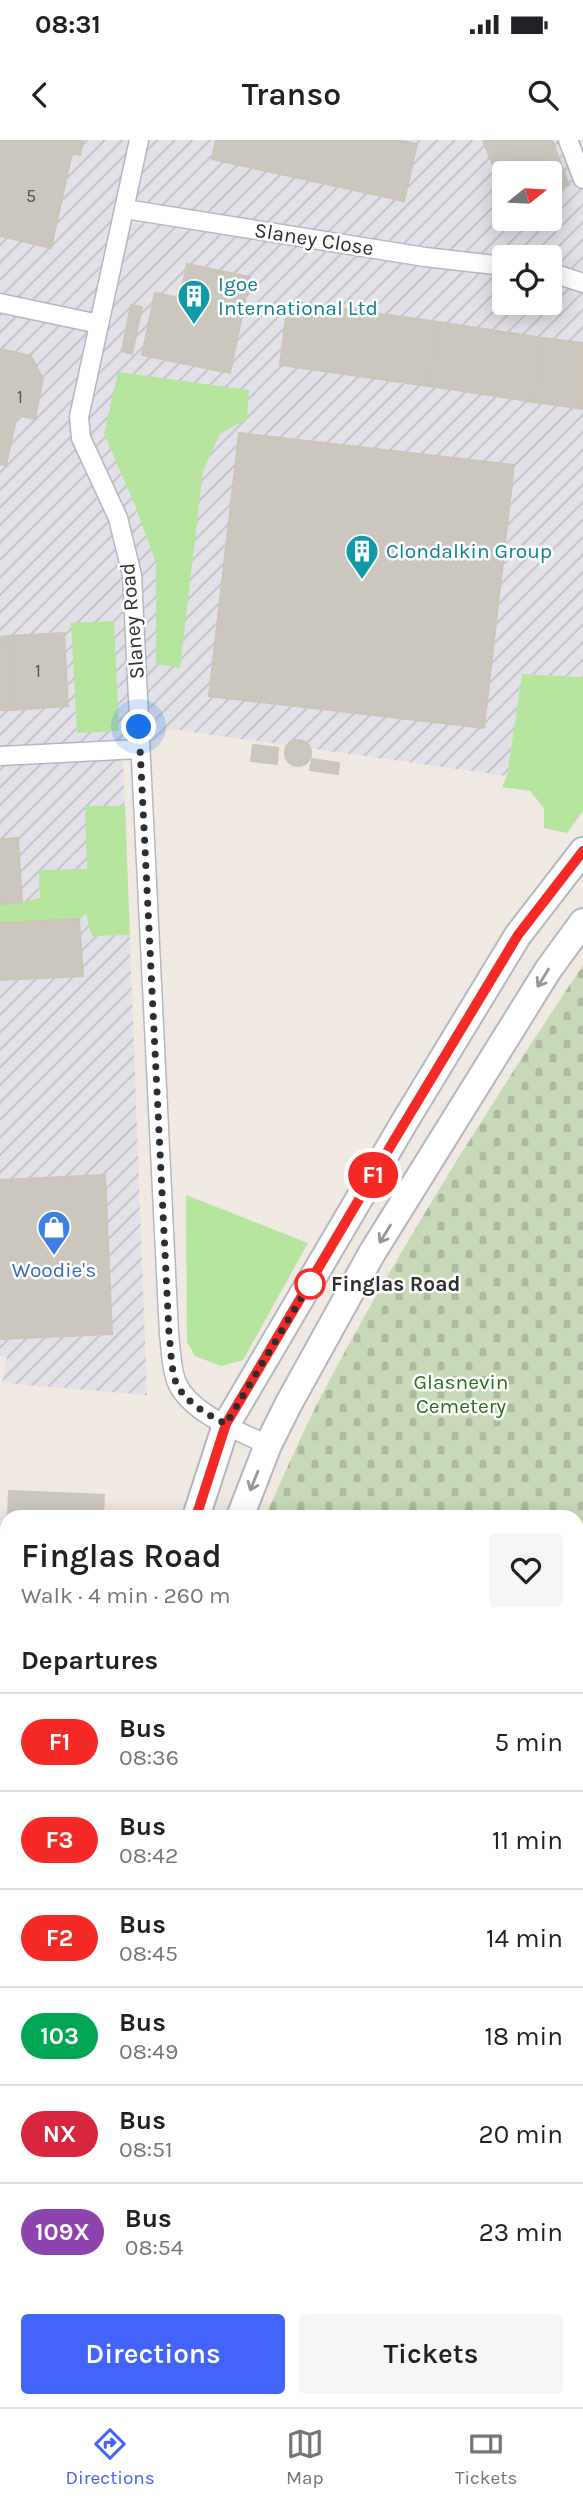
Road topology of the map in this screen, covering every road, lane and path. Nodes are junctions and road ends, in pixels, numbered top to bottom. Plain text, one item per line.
1 (139, 140) edge
2 (568, 140) edge
3 (583, 179) edge
4 (125, 209) junction
5 (492, 265) edge
6 (562, 276) edge
7 (583, 283) edge
8 (0, 303) edge
9 (99, 324) junction
10 (141, 749) junction
11 (0, 757) edge
12 (583, 851) edge
13 (583, 922) edge
14 (226, 1424) junction
15 (268, 1445) junction
16 (198, 1510) edge
17 (243, 1510) edge

1 - 4 street, Slaney Road
2 - 3 street
4 - 5 street, Slaney Close
4 - 9 street, Slaney Road
6 - 7 street
8 - 9 street
9 - 10 street, Slaney Road
10 - 11 street
10 - 14 street, Slaney Road
12 - 14 main road
13 -> 15 main road
14 - 15 street, Slaney Road
14 - 16 main road
15 -> 17 main road

